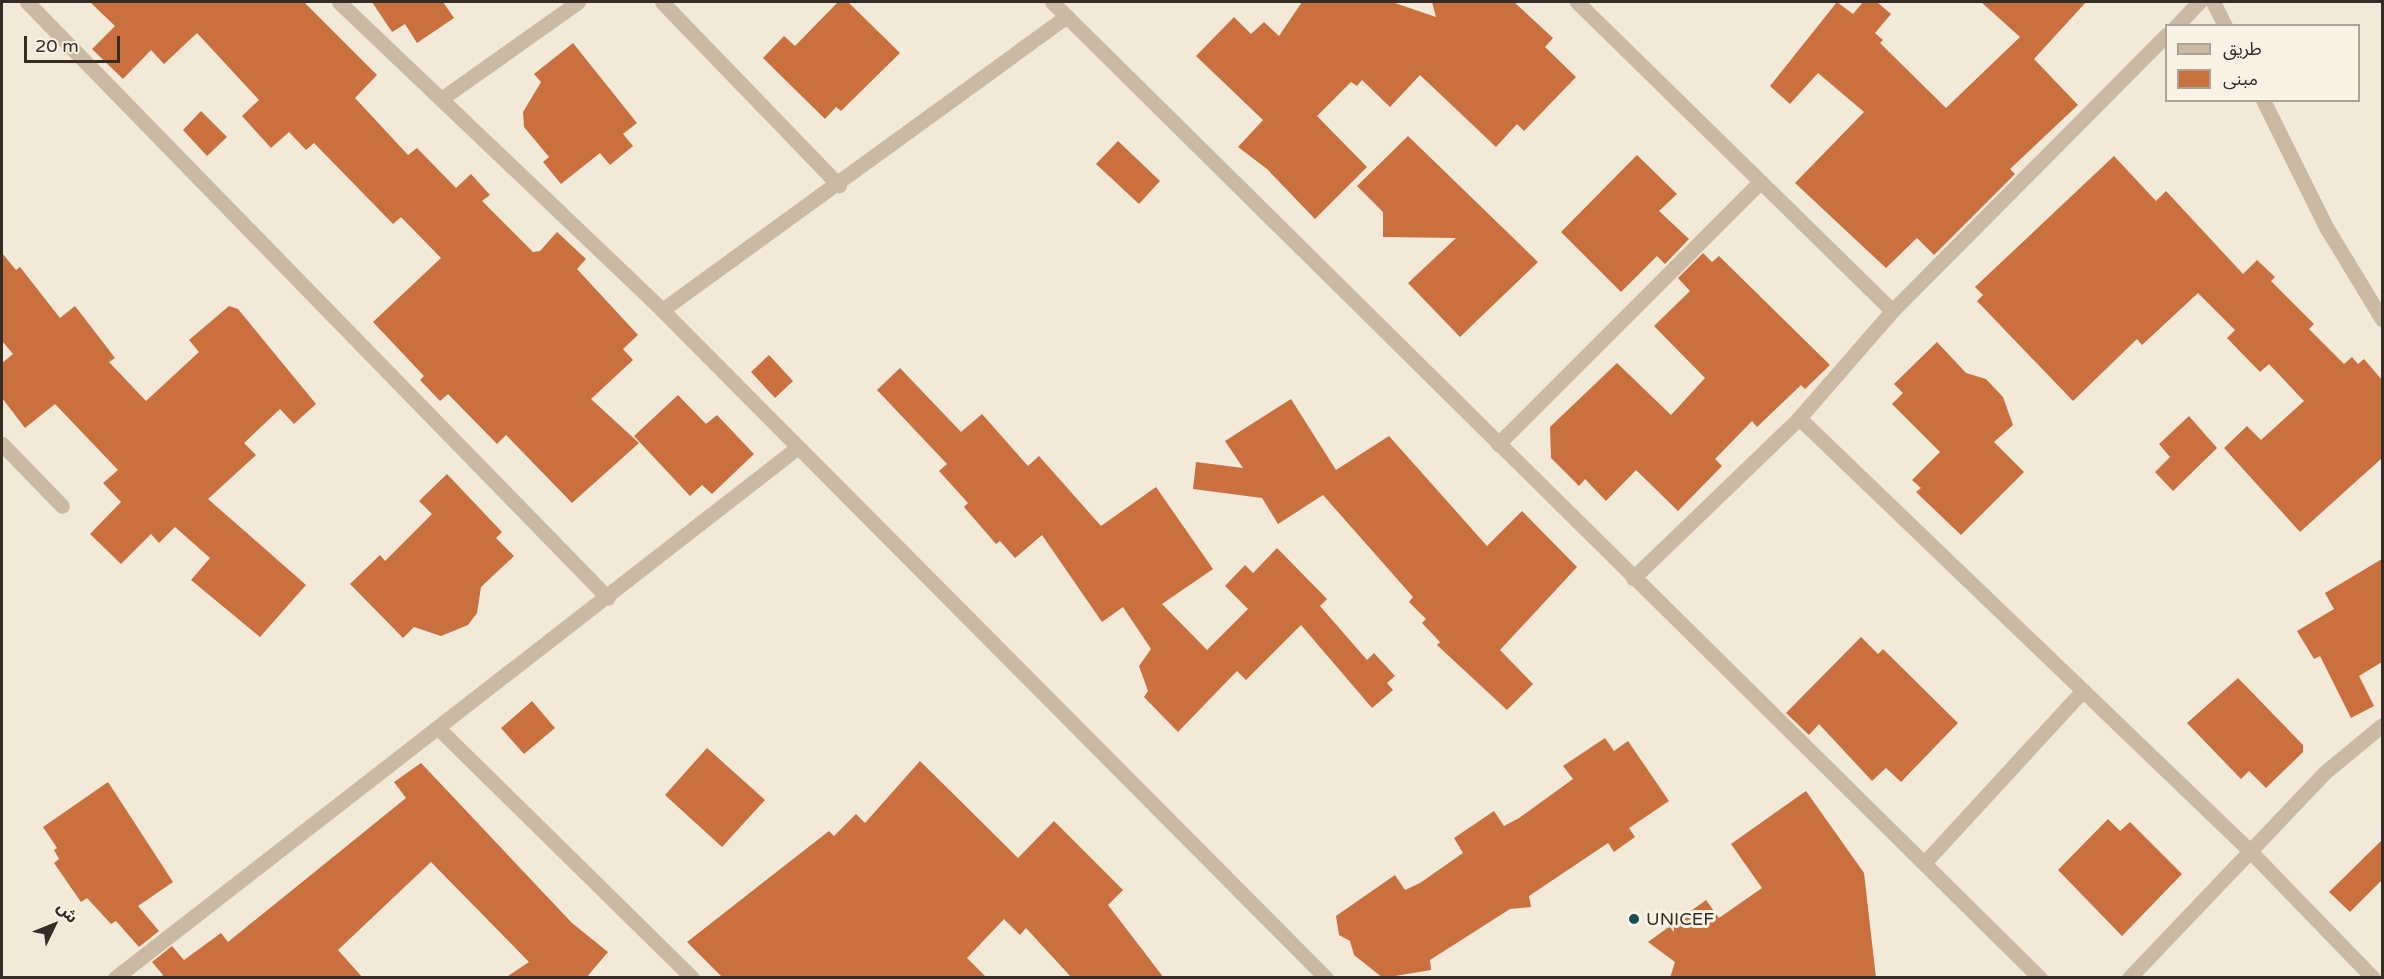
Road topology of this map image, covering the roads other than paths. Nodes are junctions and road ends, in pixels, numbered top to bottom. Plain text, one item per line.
1 (27, 2) edge
2 (339, 2) edge
3 (579, 2) edge
4 (662, 2) edge
5 (1052, 2) edge
6 (1577, 2) edge
7 (2199, 2) edge
8 (2213, 2) edge
9 (1067, 16) junction
10 (2178, 24) edge
11 (2224, 24) edge
12 (2165, 36) edge
13 (441, 99) junction
14 (2264, 102) edge
15 (1760, 182) junction
16 (838, 185) junction
17 (663, 310) junction
18 (1892, 311) junction
19 (2382, 319) edge
20 (1799, 418) junction
21 (2, 444) edge
22 (1498, 444) junction
23 (798, 447) junction
24 (62, 506) dead end
25 (1633, 578) junction
26 (608, 598) junction
27 (2083, 690) junction
28 (2382, 725) edge
29 (438, 728) junction
30 (2249, 850) junction
31 (1926, 861) junction
32 (115, 978) edge
33 (692, 978) edge
34 (1326, 978) edge
35 (2040, 978) edge
36 (2129, 978) edge
37 (2373, 978) edge

1 - 26 street
2 - 13 street
3 - 13 street
4 - 16 street
5 - 9 street
6 - 15 street
7 - 10 street
8 - 11 street
9 - 16 street
9 - 22 street
12 - 18 street
13 - 17 street
14 - 19 street
15 - 18 street
15 - 22 street
16 - 17 street
17 - 23 street
18 - 20 street
20 - 25 street
20 - 27 street
21 - 24 street
22 - 25 street
23 - 26 street
23 - 34 street
25 - 31 street
26 - 29 street
27 - 30 street
27 - 31 street
28 - 30 street
29 - 32 street
29 - 33 street
30 - 36 street
30 - 37 street
31 - 35 street

